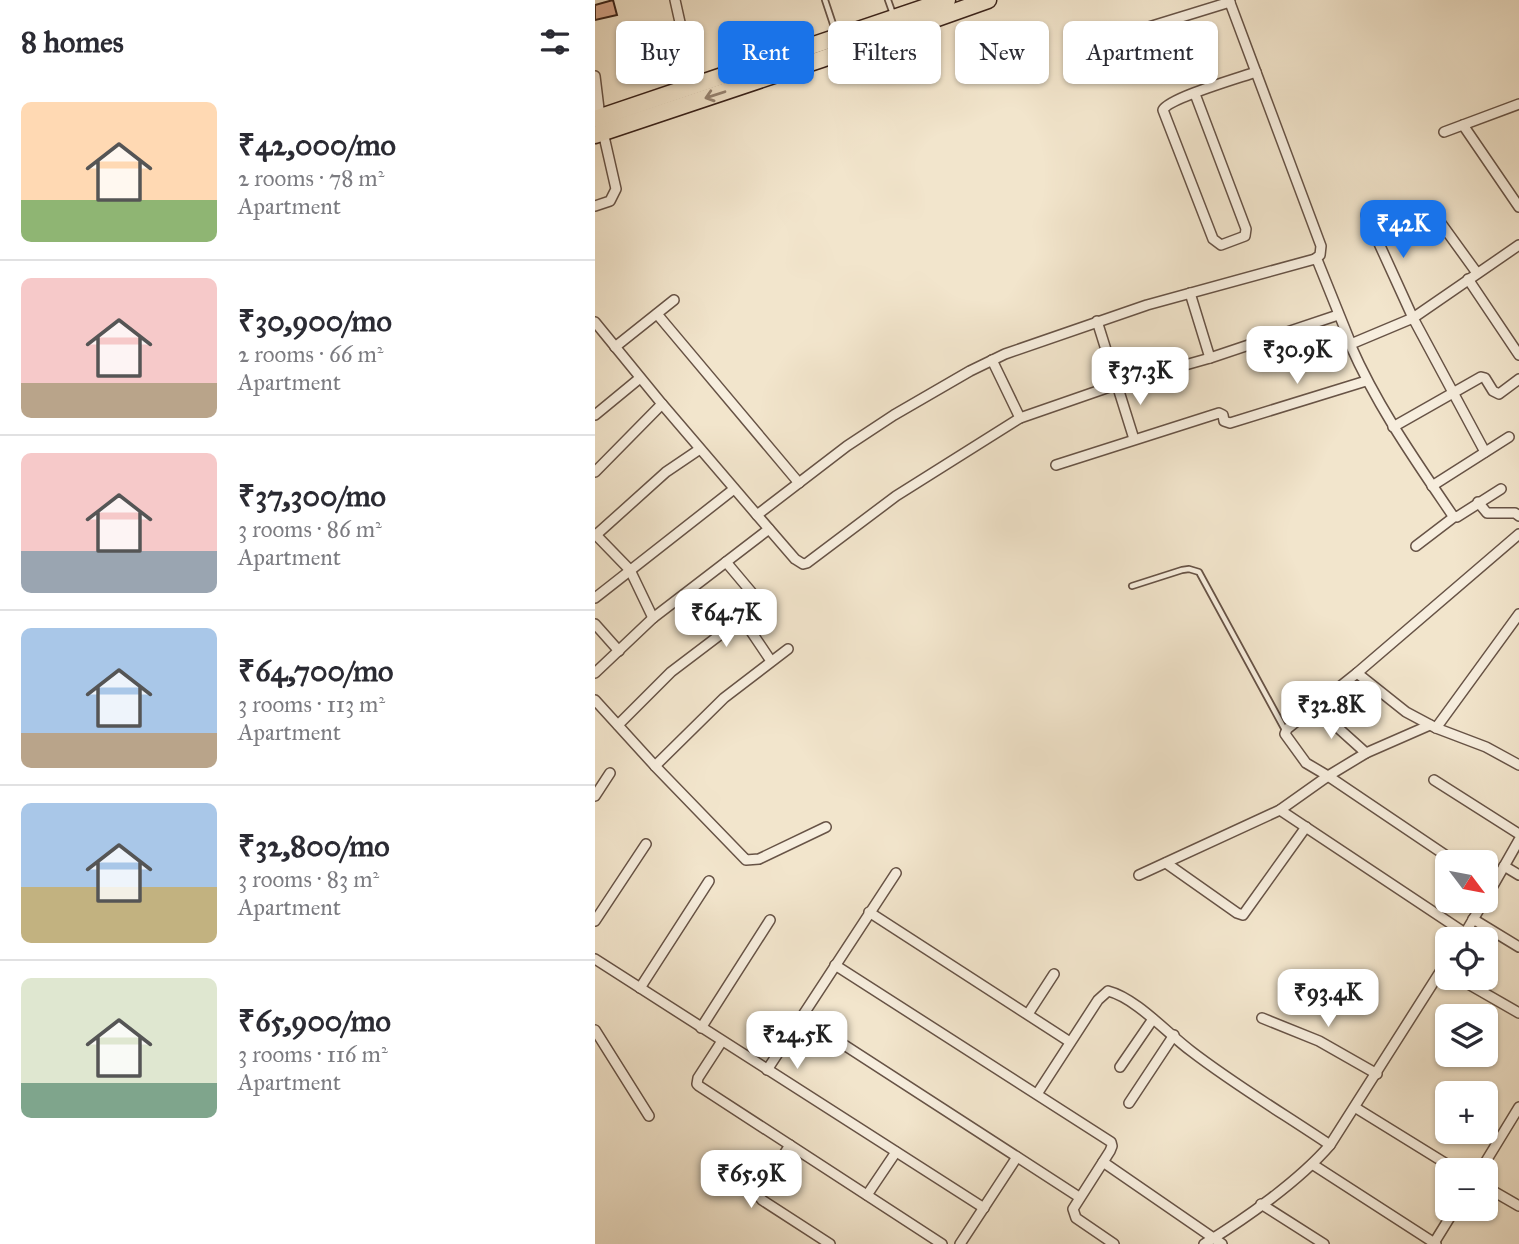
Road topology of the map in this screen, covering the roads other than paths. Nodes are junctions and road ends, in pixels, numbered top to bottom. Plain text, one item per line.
1 (675, 0) edge
2 (825, 0) edge
3 (888, 0) edge
4 (947, 0) edge
5 (988, 0) edge
6 (1229, 1) edge
7 (894, 18) junction
8 (832, 21) edge
9 (885, 21) edge
10 (1167, 21) edge
11 (828, 40) edge
12 (1256, 72) junction
13 (595, 76) edge
14 (694, 85) junction
15 (1195, 94) junction
16 (1519, 104) edge
17 (1463, 125) junction
18 (598, 126) edge
19 (1444, 132) dead end
20 (595, 206) edge
21 (1519, 207) edge
22 (1366, 215) dead end
23 (1435, 215) dead end
24 (1519, 245) edge
25 (1315, 259) junction
26 (1478, 273) junction
27 (1468, 279) junction
28 (1190, 293) junction
29 (674, 300) dead end
30 (657, 314) junction
31 (1338, 315) junction
32 (1413, 318) junction
33 (1097, 321) junction
34 (595, 322) edge
35 (1350, 344) junction
36 (615, 347) junction
37 (1519, 355) edge
38 (1210, 358) junction
39 (992, 360) junction
40 (640, 378) junction
41 (1519, 379) edge
42 (1366, 381) junction
43 (1118, 384) junction
44 (1454, 394) junction
45 (662, 404) junction
46 (596, 413) edge
47 (1020, 418) junction
48 (1393, 427) junction
49 (1509, 437) dead end
50 (1134, 439) junction
51 (700, 449) junction
52 (1485, 452) junction
53 (1056, 465) dead end
54 (595, 472) edge
55 (799, 483) junction
56 (1432, 486) junction
57 (734, 489) junction
58 (1501, 489) dead end
59 (1478, 502) junction
60 (757, 515) junction
61 (1519, 516) edge
62 (1454, 517) junction
63 (769, 529) junction
64 (1519, 534) edge
65 (596, 535) edge
66 (1416, 546) dead end
67 (726, 562) junction
68 (630, 570) junction
69 (1132, 586) dead end
70 (595, 598) edge
71 (1519, 614) edge
72 (653, 618) junction
73 (742, 618) junction
74 (595, 624) edge
75 (788, 649) dead end
76 (619, 651) junction
77 (771, 661) junction
78 (595, 673) edge
79 (1357, 673) junction
80 (595, 700) edge
81 (1316, 708) junction
82 (618, 725) junction
83 (1433, 727) junction
84 (1286, 731) junction
85 (1366, 753) junction
86 (1519, 765) edge
87 (655, 766) junction
88 (610, 773) dead end
89 (1328, 776) junction
90 (1434, 780) dead end
91 (595, 796) edge
92 (1280, 810) junction
93 (826, 827) dead end
94 (1306, 827) junction
95 (1519, 837) edge
96 (646, 844) dead end
97 (1438, 850) edge
98 (1166, 863) junction
99 (1504, 866) junction
100 (896, 873) dead end
101 (1498, 873) edge
102 (1139, 875) dead end
103 (1519, 875) edge
104 (709, 881) dead end
105 (869, 912) junction
106 (1476, 914) edge
107 (1473, 919) junction
108 (769, 920) dead end
109 (595, 921) edge
110 (1450, 927) edge
111 (1468, 927) edge
112 (1519, 947) edge
113 (595, 959) edge
114 (835, 965) junction
115 (1054, 974) dead end
116 (1435, 984) edge
117 (640, 988) junction
118 (1479, 990) edge
119 (1519, 1013) edge
120 (1028, 1014) junction
121 (801, 1017) junction
122 (1262, 1018) dead end
123 (1153, 1019) junction
124 (701, 1028) junction
125 (595, 1030) edge
126 (1174, 1035) junction
127 (722, 1041) junction
128 (1070, 1042) junction
129 (1120, 1067) dead end
130 (767, 1070) junction
131 (1377, 1074) junction
132 (1037, 1094) junction
133 (1129, 1103) dead end
134 (1519, 1107) edge
135 (1356, 1108) junction
136 (649, 1116) dead end
137 (790, 1145) junction
138 (1331, 1145) junction
139 (896, 1152) junction
140 (1017, 1157) junction
141 (1435, 1158) edge
142 (1488, 1158) edge
143 (1103, 1162) junction
144 (1312, 1164) junction
145 (1498, 1194) edge
146 (867, 1195) junction
147 (1079, 1197) junction
148 (1262, 1204) junction
149 (1519, 1206) edge
150 (984, 1208) junction
151 (1448, 1221) edge
152 (1213, 1238) junction
153 (1435, 1243) edge
154 (830, 1244) edge
155 (942, 1244) edge
156 (960, 1244) edge
157 (1114, 1244) edge
158 (1204, 1244) edge
159 (1222, 1244) edge
160 (1324, 1244) edge

1 - 14 street
2 - 8 lane
3 - 7 lane
4 - 7 highway
5 -> 18 highway
6 - 10 street
6 - 12 street
7 - 9 highway
11 - 14 highway
12 - 15 street
12 - 25 street
13 - 18 street
14 - 18 highway
15 - 15 street
16 - 17 street
17 - 19 street
17 - 21 street
18 - 20 street
22 - 32 street
23 - 26 street
24 - 26 street
25 - 28 street
25 - 31 street
26 - 27 street
27 - 32 street
27 - 37 street
28 - 33 street
28 - 38 street
29 - 30 street
30 - 36 street
30 - 55 street
31 - 35 street
31 - 38 street
32 - 35 street
32 - 44 street
33 - 39 street
33 - 43 street
34 - 36 street
35 - 42 street
36 - 40 street
38 - 43 street
39 - 47 street
39 - 55 street
40 - 45 street
40 - 46 street
41 - 44 street
42 - 48 street
42 - 50 street
43 - 47 street
43 - 50 street
44 - 48 street
44 - 52 street
45 - 51 street
45 - 54 street
47 - 63 street
48 - 56 street
49 - 52 street
50 - 53 street
51 - 57 street
51 - 65 street
52 - 56 street
55 - 60 street
56 - 62 street
57 - 60 street
57 - 68 street
58 - 59 street
59 - 61 street
59 - 62 street
60 - 63 street
62 - 66 street
63 - 67 street
64 - 79 street
65 - 68 street
67 - 72 street
67 - 73 street
68 - 70 street
68 - 72 street
69 - 84 lane
71 - 83 street
72 - 76 street
73 - 77 street
73 - 82 street
74 - 76 street
75 - 77 street
76 - 78 street
77 - 87 street
79 - 81 street
79 - 83 street
80 - 82 street
81 - 84 street
81 - 85 street
82 - 87 street
83 - 85 street
83 - 86 street
84 - 89 street
85 - 89 street
87 - 93 street
88 - 91 street
89 - 92 street
89 - 97 street
90 - 95 street
92 - 94 street
92 - 98 street
94 - 98 street
94 - 110 street
95 - 99 street
96 - 109 street
98 - 102 street
99 - 101 street
99 - 103 street
100 - 105 street
104 - 117 street
105 - 114 street
105 - 120 street
106 - 107 street
107 - 111 street
107 - 112 street
108 - 124 street
113 - 117 street
114 - 121 street
114 - 132 street
115 - 120 street
116 - 131 street
117 - 124 street
118 - 119 street
120 - 128 street
121 - 130 street
121 - 140 street
122 - 131 street
123 - 126 street
123 - 128 street
123 - 129 street
124 - 127 street
125 - 136 street
126 - 133 street
126 - 138 street
127 - 130 street
127 - 137 street
128 - 132 street
130 - 139 street
131 - 135 street
132 - 143 street
134 - 142 street
135 - 138 street
135 - 141 street
137 - 146 street
137 - 154 street
138 - 144 street
139 - 146 street
139 - 150 street
140 - 147 street
140 - 150 street
143 - 147 street
143 - 152 street
144 - 148 street
144 - 153 street
145 - 149 street
146 - 155 street
147 - 157 street
148 - 152 street
148 - 160 street
150 - 156 street
151 - 153 street
152 - 158 street
152 - 159 street

